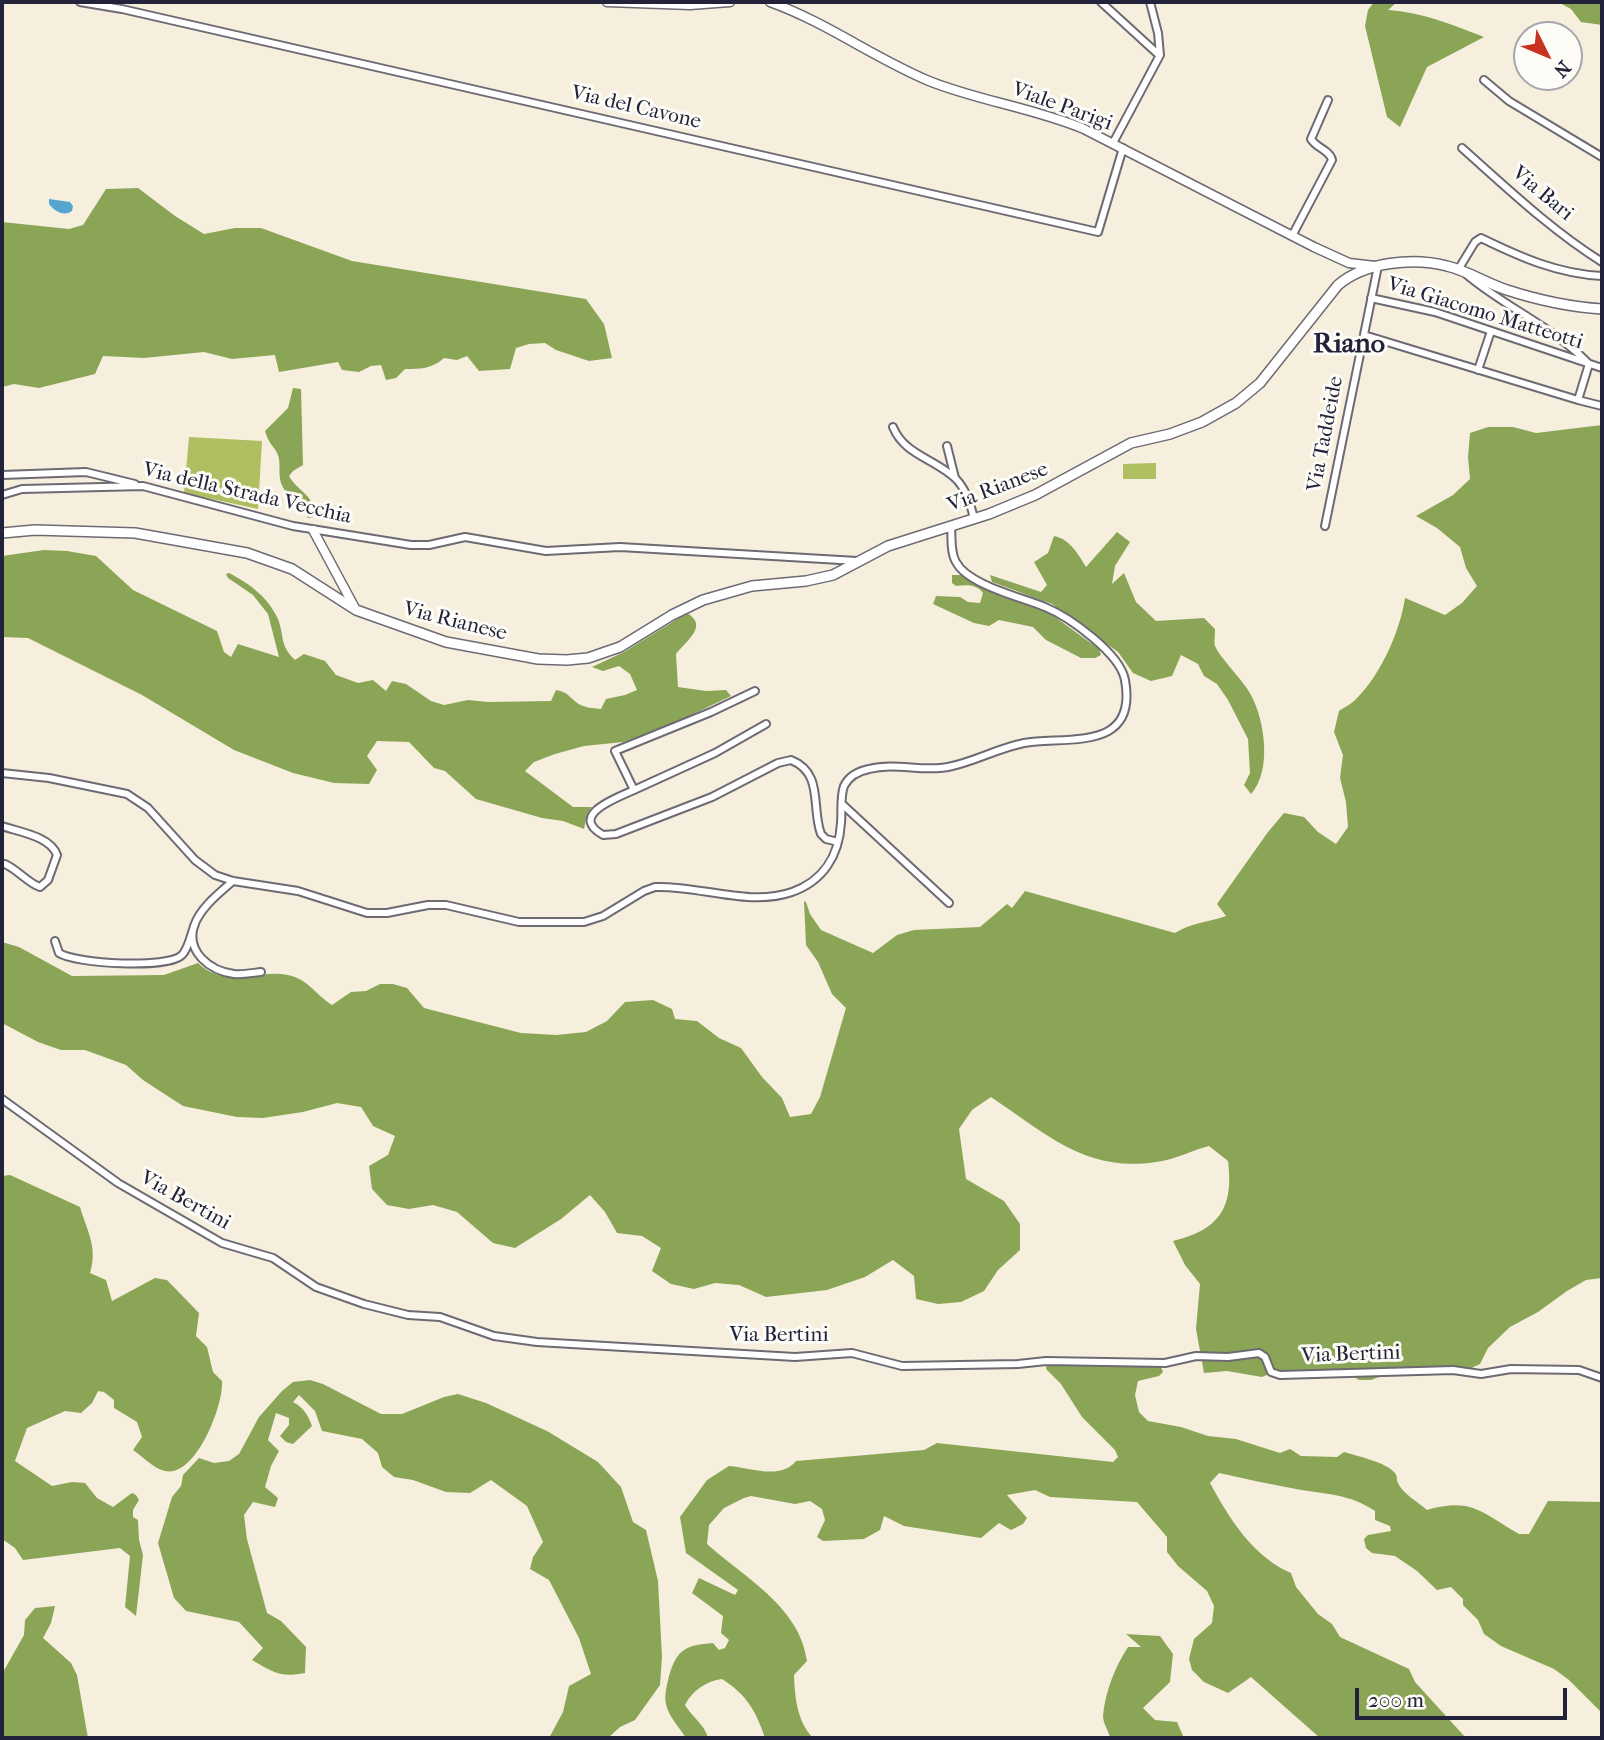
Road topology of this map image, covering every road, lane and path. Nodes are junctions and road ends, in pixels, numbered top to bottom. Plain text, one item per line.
1 (80, 2) edge
2 (607, 2) edge
3 (730, 2) edge
4 (770, 2) edge
5 (1101, 2) edge
6 (1150, 2) edge
7 (701, 3) edge
8 (1160, 55) junction
9 (1484, 80) dead end
10 (1328, 100) dead end
11 (1113, 143) junction
12 (1123, 148) junction
13 (1462, 148) dead end
14 (1602, 157) edge
15 (1292, 236) junction
16 (1602, 262) edge
17 (1378, 266) junction
18 (1460, 270) junction
19 (1602, 276) edge
20 (1371, 298) junction
21 (1602, 309) edge
22 (1491, 331) junction
23 (1364, 335) junction
24 (1589, 364) junction
25 (1602, 368) edge
26 (1478, 370) junction
27 (1578, 400) junction
28 (1602, 406) edge
29 (894, 427) dead end
30 (947, 446) dead end
31 (2, 475) edge
32 (955, 478) junction
33 (143, 486) junction
34 (2, 495) edge
35 (974, 519) junction
36 (951, 526) junction
37 (1325, 526) dead end
38 (313, 530) junction
39 (2, 533) edge
40 (860, 561) junction
41 (356, 610) junction
42 (755, 691) dead end
43 (766, 724) dead end
44 (2, 773) edge
45 (634, 790) junction
46 (842, 804) junction
47 (2, 826) edge
48 (838, 842) junction
49 (5, 864) dead end
50 (233, 881) junction
51 (949, 903) dead end
52 (195, 924) junction
53 (55, 941) dead end
54 (261, 972) dead end
55 (2, 1099) edge
56 (1602, 1378) edge

1 - 12 street, Via del Cavone
2 - 7 street
3 - 7 street
4 - 11 street, Viale Parigi
5 - 8 street
6 - 8 street
8 - 11 street
9 - 14 street
10 - 15 street
11 - 12 street, Viale Parigi
12 - 15 street, Viale Parigi
13 - 16 street, Via Bari
15 - 17 street, Viale Parigi
17 - 18 main road, Via Rianese
17 - 20 street, Via Taddeide
17 - 35 main road, Via Rianese
18 - 19 street
18 - 21 main road, Via Rianese
18 - 24 street
20 - 22 street, Via Giacomo Matteotti
20 - 23 street, Via Taddeide
22 - 24 street, Via Giacomo Matteotti
22 - 26 street
23 - 26 street
23 - 37 street, Via Taddeide
24 - 25 street, Via Giacomo Matteotti
24 - 27 street
26 - 27 street
27 - 28 street
29 - 32 street
30 - 32 street
31 - 33 street
32 - 35 street
33 - 34 street, Via della Strada Vecchia
33 - 38 street, Via della Strada Vecchia
35 - 36 main road, Via Rianese
36 - 40 main road, Via Rianese
36 - 46 street
38 - 40 street, Via della Strada Vecchia
38 - 41 street
39 - 41 main road, Via Rianese
40 - 41 main road, Via Rianese
42 - 45 street
43 - 45 street
44 - 50 street
45 - 48 street
46 - 48 street
46 - 51 street
47 - 49 street
48 - 50 street
50 - 52 street
52 - 53 street
52 - 54 street
55 - 56 street, Via Bertini

